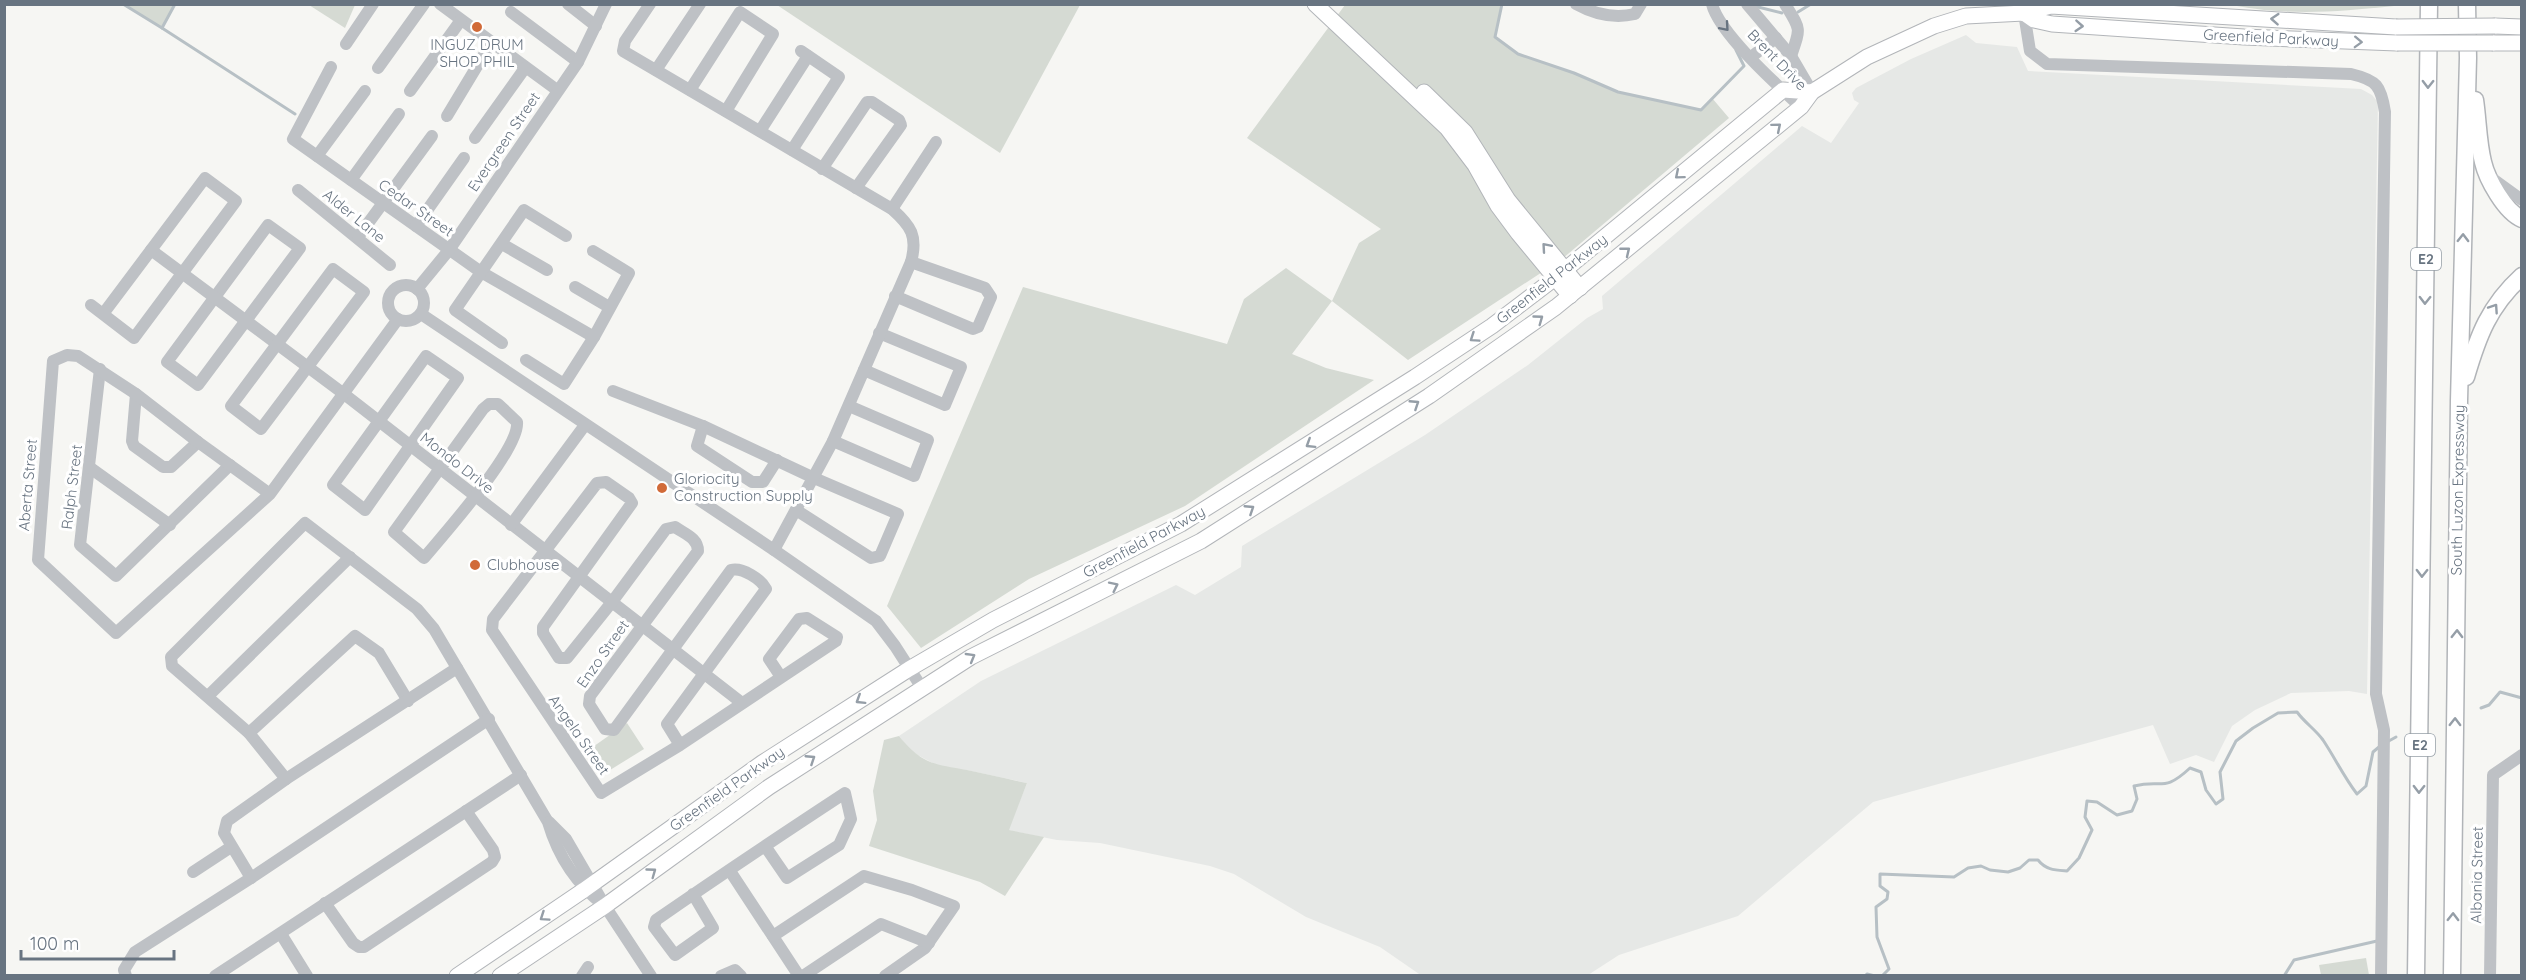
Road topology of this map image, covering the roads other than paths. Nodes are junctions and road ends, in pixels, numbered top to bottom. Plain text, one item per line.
1 (373, 4) edge
2 (424, 4) edge
3 (440, 4) edge
4 (568, 4) edge
5 (606, 4) edge
6 (650, 4) edge
7 (700, 4) edge
8 (1315, 4) edge
9 (1330, 4) edge
10 (1576, 4) edge
11 (1712, 4) edge
12 (1747, 4) edge
13 (1785, 4) edge
14 (2429, 4) edge
15 (2467, 4) edge
16 (1639, 5) edge
17 (2024, 9) edge
18 (511, 12) dead end
19 (461, 20) junction
20 (596, 26) junction
21 (2522, 27) edge
22 (1355, 35) junction
23 (1776, 38) junction
24 (490, 43) junction
25 (2522, 43) edge
26 (346, 44) dead end
27 (1791, 56) junction
28 (1751, 57) junction
29 (2468, 58) junction
30 (578, 62) junction
31 (331, 67) dead end
32 (378, 68) dead end
33 (525, 68) junction
34 (656, 70) junction
35 (557, 90) junction
36 (690, 90) junction
37 (1783, 90) junction
38 (365, 91) dead end
39 (410, 91) dead end
40 (1812, 92) junction
41 (1801, 107) junction
42 (726, 111) junction
43 (399, 114) dead end
44 (447, 117) dead end
45 (760, 131) junction
46 (432, 136) dead end
47 (475, 138) dead end
48 (936, 142) dead end
49 (792, 150) junction
50 (1707, 152) junction
51 (316, 156) junction
52 (464, 159) dead end
53 (1739, 159) junction
54 (822, 169) junction
55 (2488, 175) junction
56 (351, 180) junction
57 (856, 188) junction
58 (298, 190) dead end
59 (2522, 200) edge
60 (383, 203) junction
61 (892, 209) junction
62 (2522, 219) edge
63 (416, 226) junction
64 (566, 236) dead end
65 (358, 237) junction
66 (502, 244) junction
67 (151, 250) junction
68 (449, 250) junction
69 (593, 251) dead end
70 (911, 262) junction
71 (390, 265) dead end
72 (547, 270) dead end
73 (481, 272) junction
74 (183, 273) junction
75 (1560, 274) junction
76 (2522, 276) edge
77 (575, 287) dead end
78 (417, 289) junction
79 (1575, 292) junction
80 (214, 297) junction
81 (896, 297) junction
82 (91, 305) dead end
83 (609, 307) junction
84 (103, 314) junction
85 (421, 314) junction
86 (398, 319) junction
87 (246, 320) junction
88 (879, 333) junction
89 (594, 337) junction
90 (502, 343) dead end
91 (277, 344) junction
92 (526, 360) dead end
93 (308, 367) junction
94 (100, 369) junction
95 (864, 370) junction
96 (613, 391) dead end
97 (136, 394) junction
98 (344, 394) junction
99 (2459, 401) junction
100 (849, 406) junction
101 (379, 423) junction
102 (585, 425) junction
103 (703, 426) junction
104 (833, 441) junction
105 (198, 442) junction
106 (410, 446) junction
107 (777, 460) junction
108 (230, 465) junction
109 (89, 467) junction
110 (439, 468) junction
111 (814, 478) junction
112 (270, 494) junction
113 (475, 496) junction
114 (796, 510) junction
115 (170, 525) junction
116 (511, 525) junction
117 (774, 550) junction
118 (545, 551) junction
119 (351, 557) junction
120 (579, 577) junction
121 (1051, 591) junction
122 (612, 602) junction
123 (1061, 611) junction
124 (642, 625) junction
125 (675, 649) junction
126 (457, 668) junction
127 (909, 669) junction
128 (706, 673) junction
129 (781, 677) junction
130 (922, 688) junction
131 (208, 696) junction
132 (408, 701) junction
133 (742, 703) junction
134 (489, 719) junction
135 (249, 733) junction
136 (680, 745) junction
137 (2522, 755) edge
138 (521, 775) junction
139 (286, 779) junction
140 (466, 811) junction
141 (231, 846) junction
142 (765, 846) junction
143 (730, 871) junction
144 (193, 872) dead end
145 (250, 878) junction
146 (588, 887) junction
147 (693, 894) junction
148 (325, 903) junction
149 (605, 906) junction
150 (281, 933) junction
151 (773, 936) junction
152 (929, 943) junction
153 (126, 975) edge
154 (215, 975) edge
155 (307, 975) edge
156 (458, 975) edge
157 (500, 975) edge
158 (651, 975) edge
159 (721, 975) edge
160 (741, 975) edge
161 (801, 975) edge
162 (885, 975) edge
163 (2381, 975) edge
164 (2416, 975) edge
165 (2452, 975) edge
166 (2490, 975) edge

1 - 26 street
2 - 32 street
3 - 19 street
4 - 20 street
5 - 20 street, Evergreen Street
6 - 34 street
7 - 34 street
8 - 22 main road
9 - 22 main road
10 - 16 street
11 -> 28 street, Brent Drive
12 - 23 street, Brent Drive
13 - 27 street
14 -> 164 highway, E2
15 - 29 highway, South Luzon Expressway / E2
21 -> 17 main road, Greenfield Parkway, bridge
17 -> 25 main road, Greenfield Parkway, bridge
17 - 40 main road, Greenfield Parkway
17 - 163 street
18 - 30 street
19 - 24 street
19 - 39 street
20 - 30 street, Evergreen Street
22 - 75 main road
23 - 27 street, Brent Drive
23 - 28 street
24 - 33 street
24 - 44 street
27 - 40 street, Brent Drive
28 - 37 street, Brent Drive
29 - 55 highway
99 -> 29 highway, South Luzon Expressway / E2
30 - 35 street, Evergreen Street
31 - 51 street, Cedar Street
33 - 35 street
33 - 47 street
34 - 36 street
35 - 68 street, Evergreen Street
36 - 42 street
36 - 42 street
37 - 40 main road
37 - 41 street, Brent Drive
37 - 50 main road, Greenfield Parkway
38 - 51 street
40 - 41 main road, Greenfield Parkway
53 -> 41 main road, Greenfield Parkway
42 - 45 street
43 - 56 street
45 - 49 street
45 - 49 street
46 - 60 street
48 - 61 street
49 - 54 street
50 - 53 main road
50 -> 75 main road, Greenfield Parkway
51 - 56 street, Cedar Street
52 - 63 street
79 -> 53 main road, Greenfield Parkway
54 - 57 street
54 - 57 street
55 - 59 street
55 - 62 highway
56 - 60 street, Cedar Street
57 - 61 street
58 - 65 street, Alder Lane
60 - 63 street, Cedar Street
60 - 65 street
61 - 70 street
63 - 68 street, Cedar Street
64 - 66 street
65 - 71 street, Alder Lane
66 - 72 street
66 - 73 street
67 - 74 street, Mondo Drive
67 - 74 street
67 - 84 street
68 - 73 street, Cedar Street
68 - 78 street, Evergreen Street
69 - 83 street
70 - 81 street
70 - 81 street
73 - 89 street, Cedar Street
73 - 90 street
74 - 80 street, Mondo Drive
74 - 84 street
75 - 79 main road
75 -> 121 main road, Greenfield Parkway
99 -> 76 highway
77 - 83 street
78 - 85 street
78 - 86 street
123 -> 79 main road, Greenfield Parkway
80 - 87 street, Mondo Drive
80 - 87 street
80 - 87 street
81 - 88 street
82 - 84 street
83 - 89 street
85 - 86 street
85 - 102 street
86 - 98 street, Aberta Street
87 - 91 street, Mondo Drive
88 - 95 street
88 - 95 street
89 - 92 street
91 - 93 street, Mondo Drive
91 - 93 street
91 - 93 street
93 - 98 street, Mondo Drive
94 - 97 street, Aberta Street
94 - 109 street, Ralph Street
94 - 112 street, Aberta Street
95 - 100 street
96 - 103 street
97 - 105 street, Aberta Street
97 - 105 street
98 - 101 street, Mondo Drive
98 - 112 street, Aberta Street
165 -> 99 highway, South Luzon Expressway / E2
100 - 104 street
100 - 104 street
101 - 106 street, Mondo Drive
101 - 106 street
101 - 106 street
102 - 116 street
102 - 117 street
103 - 107 street
103 - 107 street
104 - 111 street
105 - 108 street, Aberta Street
106 - 110 street, Mondo Drive
107 - 111 street
108 - 112 street, Aberta Street
108 - 115 street, Ralph Street
109 - 115 street
109 - 115 street, Ralph Street
110 - 113 street, Mondo Drive
110 - 113 street
110 - 113 street
111 - 114 street
111 - 114 street
113 - 116 street, Mondo Drive
114 - 117 street
116 - 118 street, Mondo Drive
117 - 127 street
118 - 120 street, Mondo Drive
118 - 120 street
118 - 136 street, Angela Street
119 - 126 street
119 - 131 street
119 - 131 street
120 - 122 street, Mondo Drive
120 - 122 street
121 - 123 main road
121 - 127 main road, Greenfield Parkway
122 - 124 street, Mondo Drive
122 - 124 street
130 -> 123 main road, Greenfield Parkway
124 - 125 street, Mondo Drive
124 - 125 street, Enzo Street
125 - 128 street, Mondo Drive
125 - 128 street
126 - 132 street
126 - 134 street
127 - 130 street
127 -> 146 main road, Greenfield Parkway
128 - 133 street, Mondo Drive
128 - 136 street
129 - 129 street, Angela Street
129 - 133 street, Angela Street
149 -> 130 main road, Greenfield Parkway
131 - 135 street
132 - 135 street
132 - 139 street
133 - 136 street, Angela Street
134 - 138 street
134 - 145 street
135 - 139 street
137 - 166 street, Albania Street
138 - 140 street
138 - 146 street
139 - 141 street
140 - 148 street
140 - 148 street
141 - 144 street
141 - 145 street
142 - 142 street
142 - 143 street
143 - 147 street
143 - 151 street
145 - 153 street
146 - 149 street
146 -> 156 main road, Greenfield Parkway
147 - 147 street
148 - 150 street
149 - 157 main road, Greenfield Parkway
149 - 158 street
150 - 154 street
150 - 155 street
151 - 152 street
151 - 161 street
152 - 161 street
152 - 162 street
159 - 160 street

